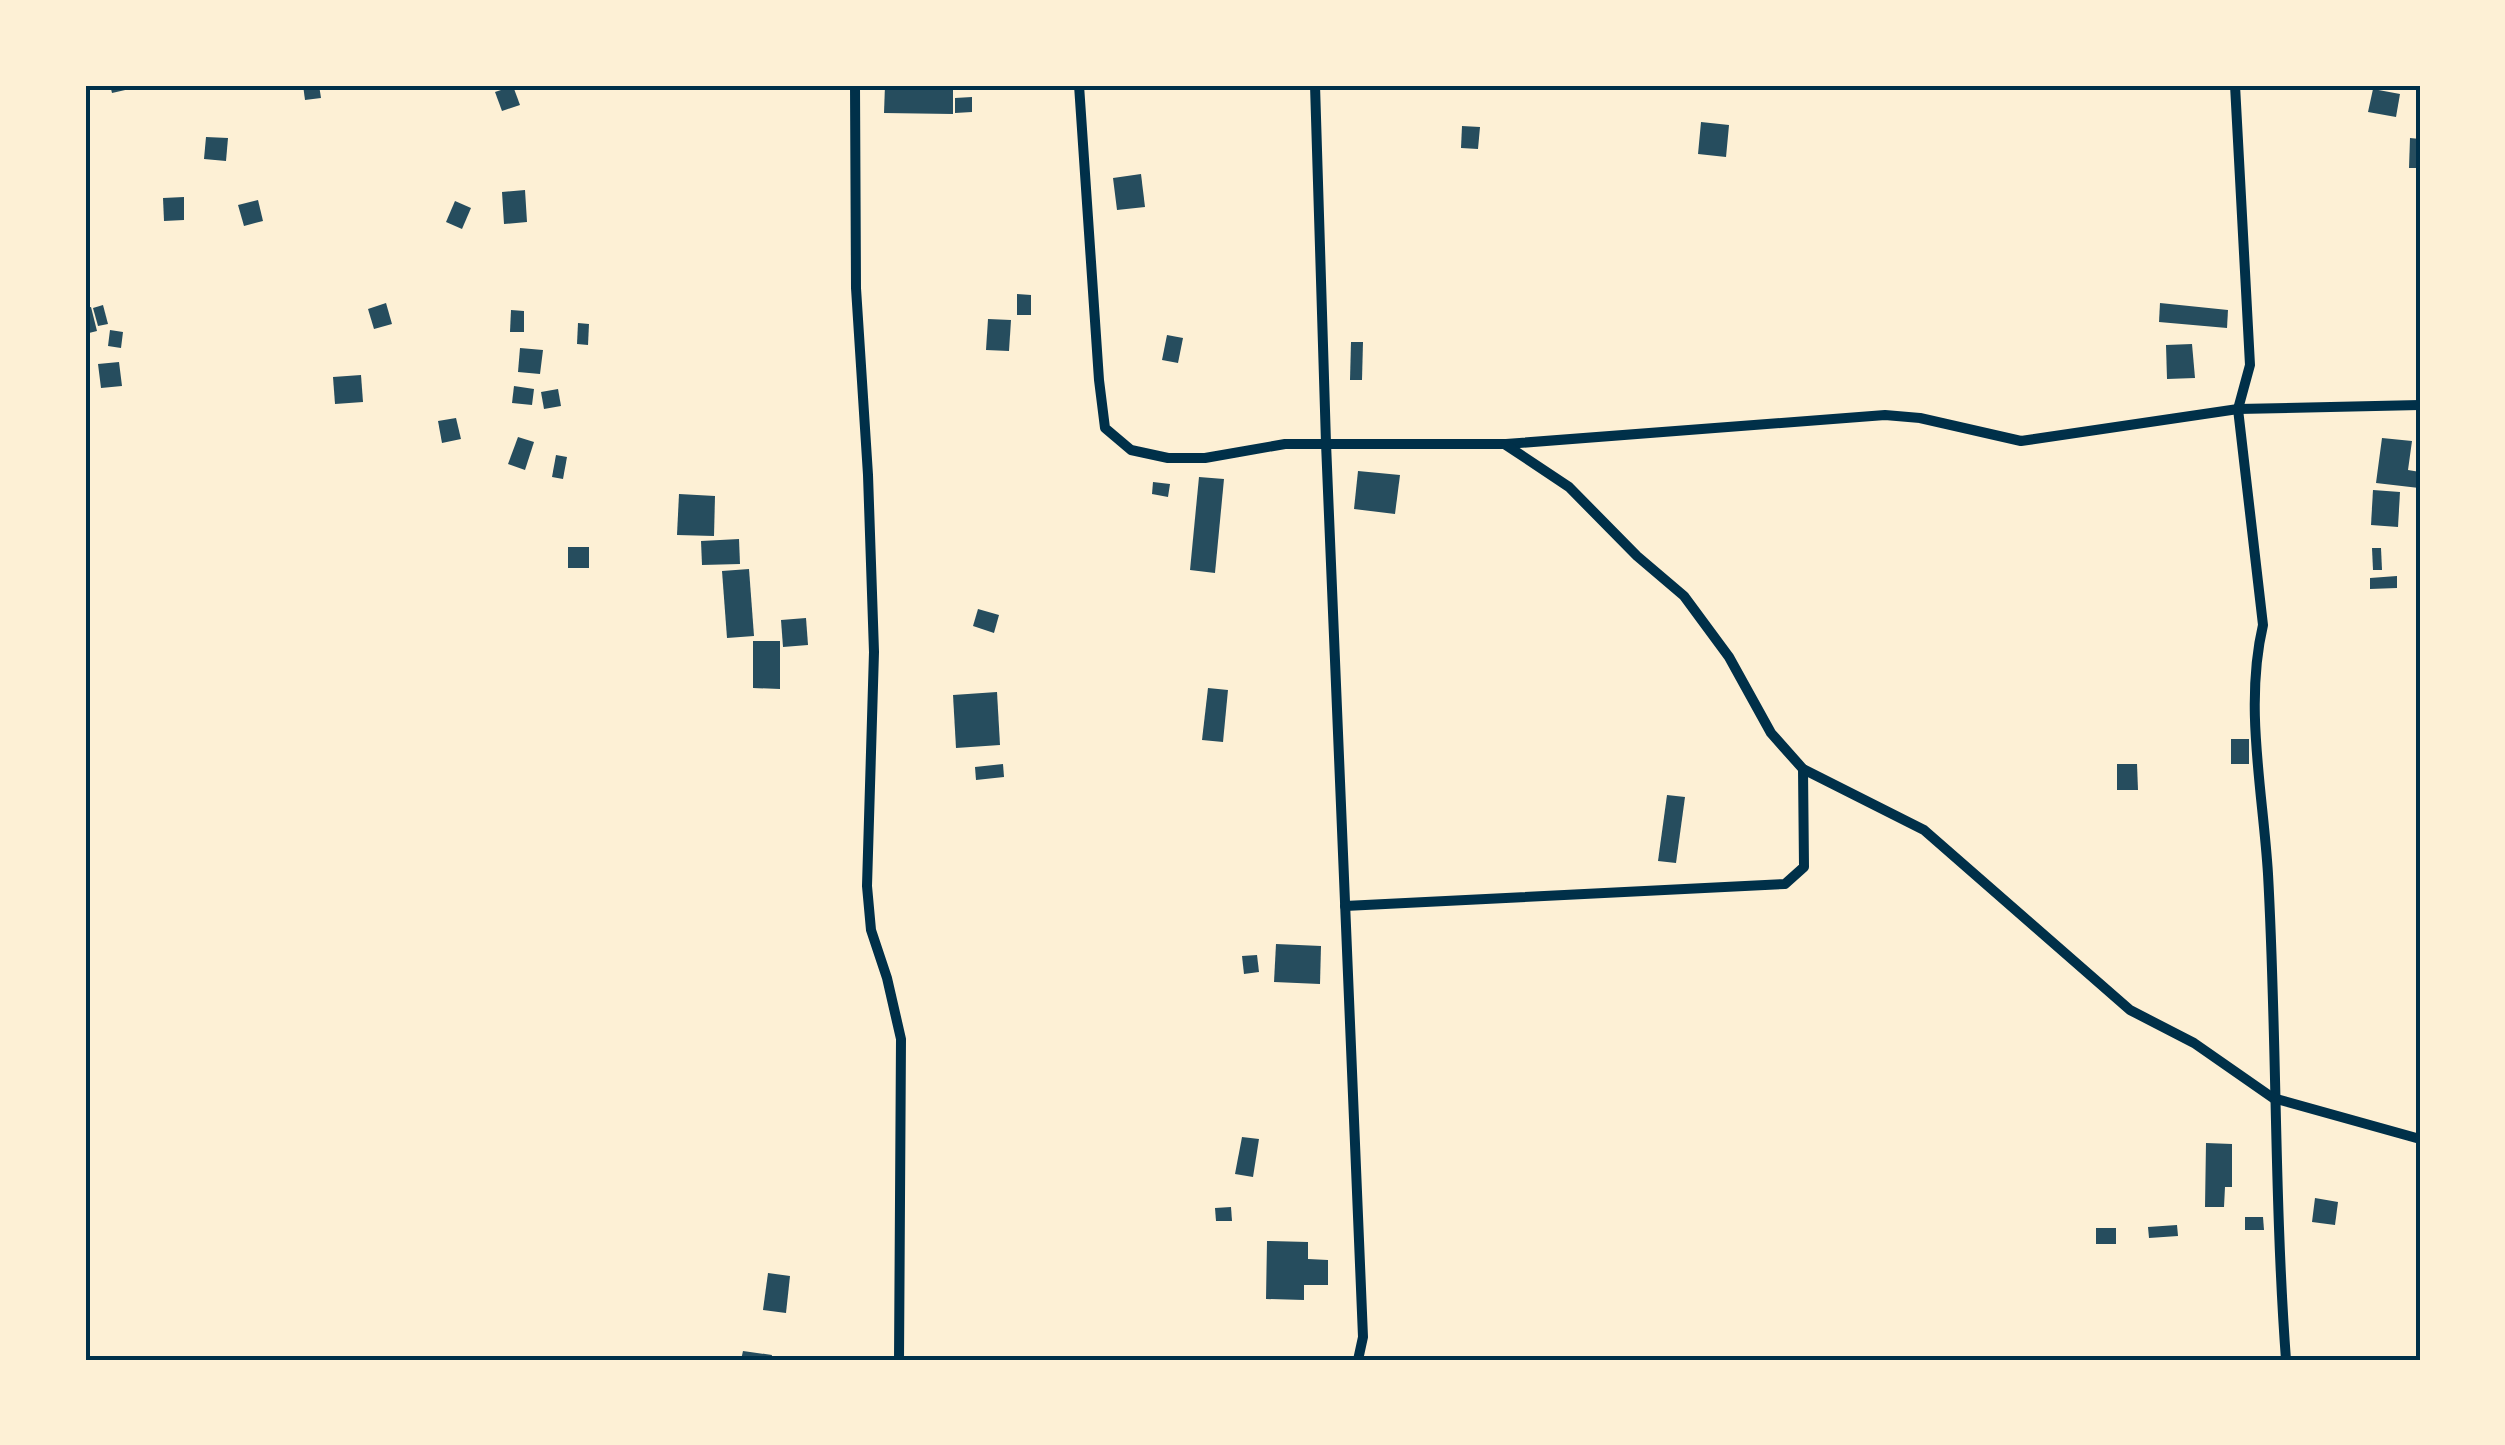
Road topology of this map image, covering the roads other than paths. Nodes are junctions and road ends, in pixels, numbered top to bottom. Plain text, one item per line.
1 (856, 85) edge
2 (1078, 85) edge
3 (1315, 85) edge
4 (2234, 85) edge
5 (2420, 405) edge
6 (2238, 410) junction
7 (1326, 443) junction
8 (1506, 444) junction
9 (1803, 769) junction
10 (1345, 906) junction
11 (2273, 1098) junction
12 (2420, 1140) edge
13 (899, 1360) edge
14 (1358, 1360) edge
15 (2286, 1360) edge

1 - 13 street
2 - 7 street
3 - 7 street
4 - 6 street
5 - 6 street
6 - 8 street
6 - 11 street
7 - 8 street
7 - 10 street
8 - 9 street
9 - 10 street
9 - 11 street
10 - 14 street
11 - 12 street
11 - 15 street

